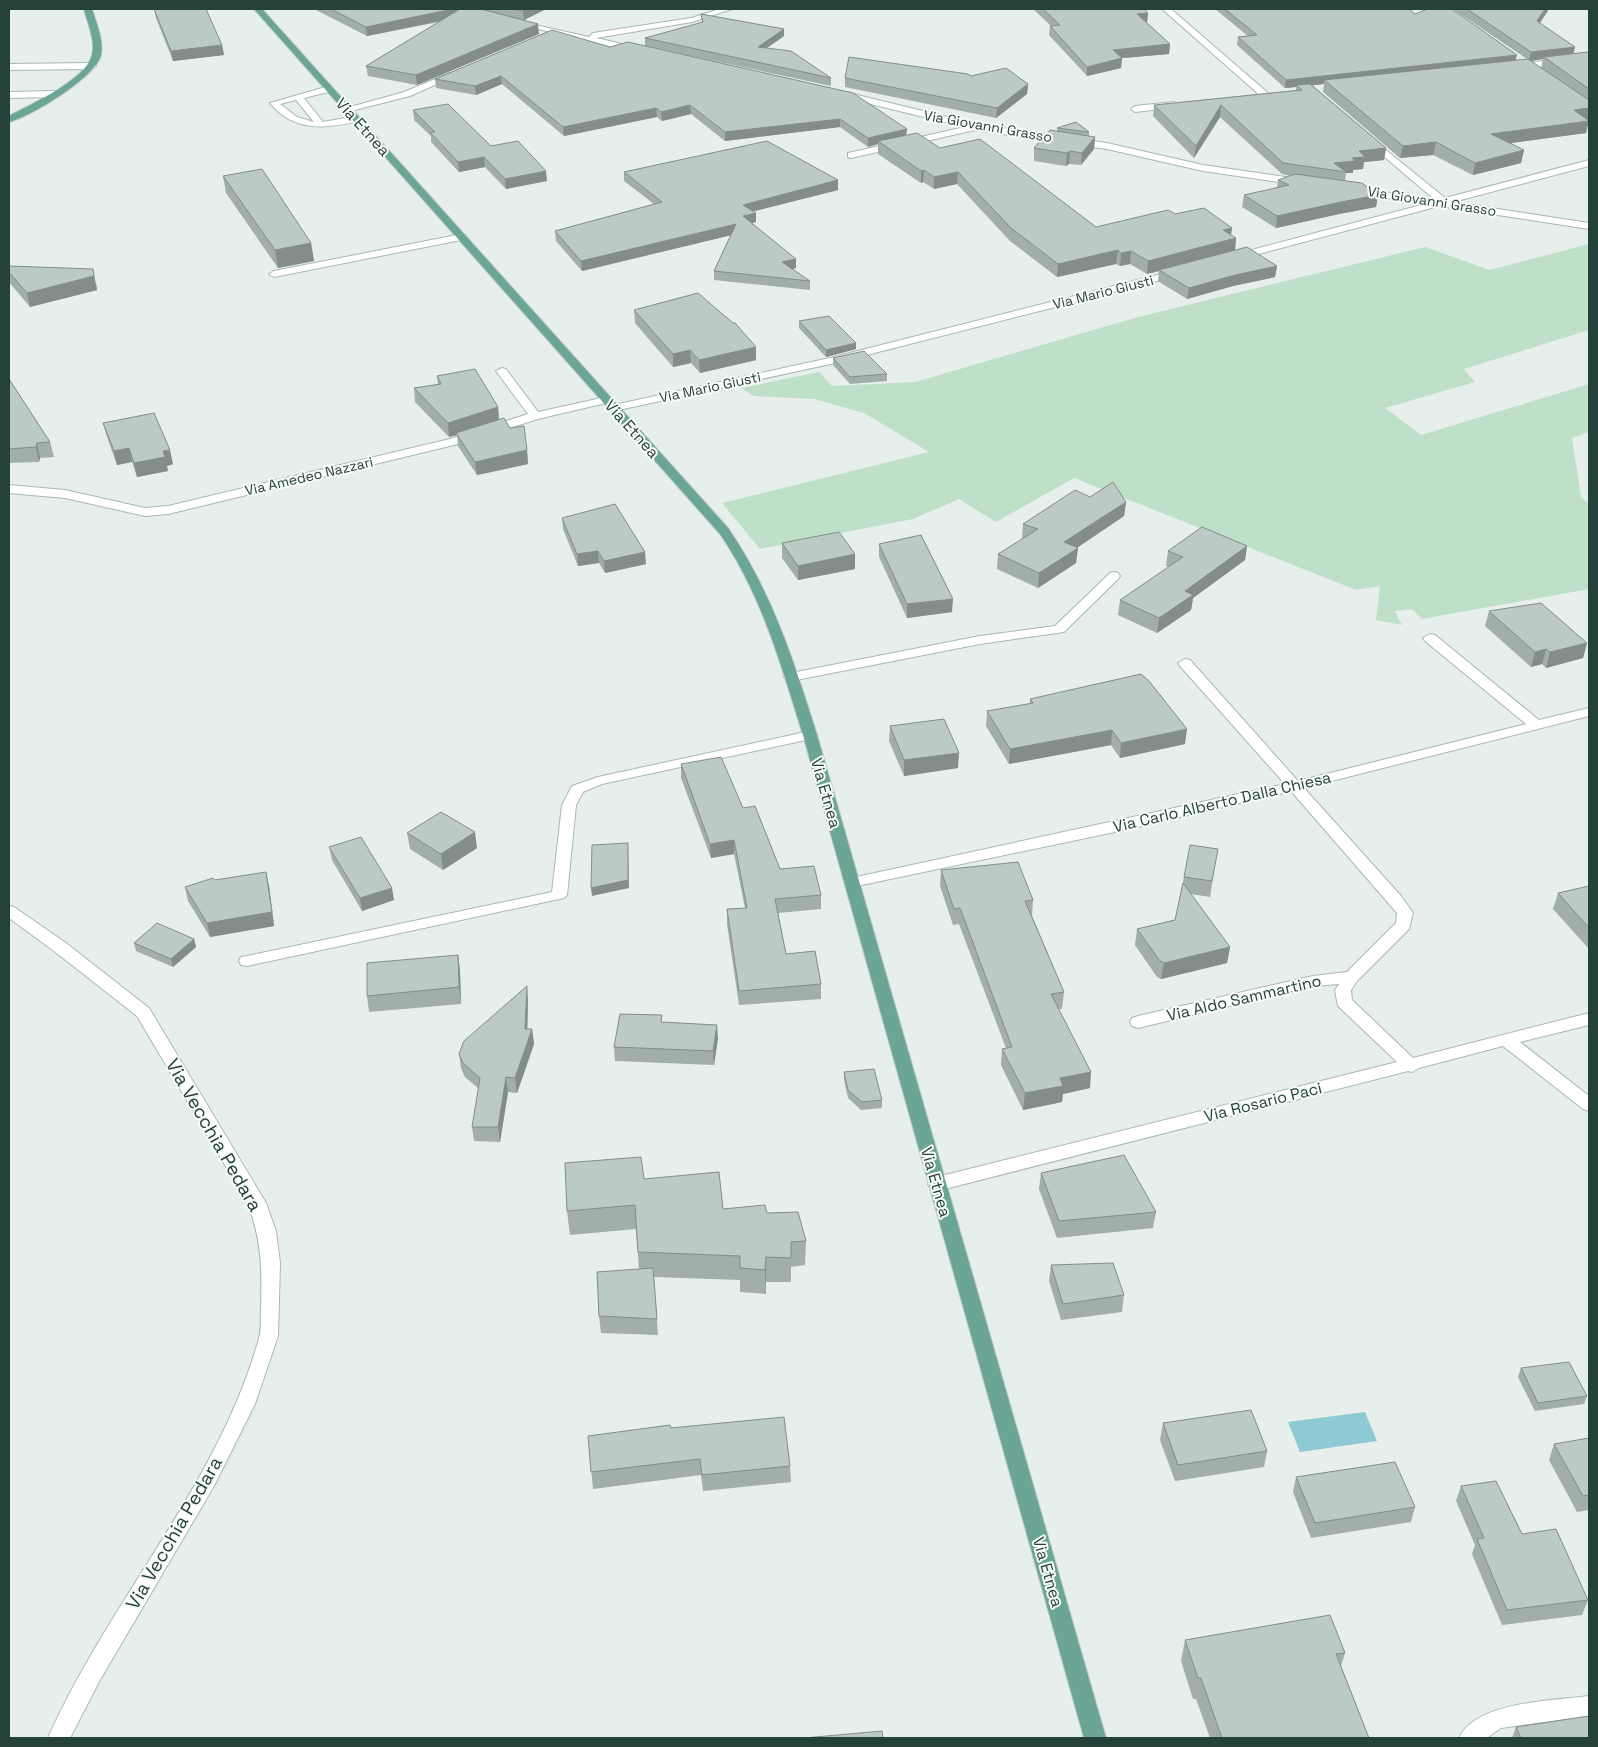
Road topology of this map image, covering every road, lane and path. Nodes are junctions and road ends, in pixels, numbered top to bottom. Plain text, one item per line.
1 (88, 9) edge
2 (258, 9) edge
3 (696, 9) edge
4 (728, 9) edge
5 (1166, 9) edge
6 (706, 17) junction
7 (506, 20) edge
8 (587, 37) junction
9 (646, 52) edge
10 (1589, 59) edge
11 (1519, 60) edge
12 (1528, 65) junction
13 (92, 66) junction
14 (9, 67) edge
15 (1508, 68) edge
16 (461, 72) edge
17 (1543, 76) edge
18 (329, 89) junction
19 (833, 92) edge
20 (53, 94) junction
21 (9, 95) edge
22 (1265, 95) edge
23 (298, 97) junction
24 (1182, 104) edge
25 (1135, 109) dead end
26 (347, 110) junction
27 (9, 119) edge
28 (356, 119) junction
29 (321, 125) junction
30 (976, 127) junction
31 (1363, 134) edge
32 (851, 155) dead end
33 (1589, 163) edge
34 (1309, 183) edge
35 (1347, 188) edge
36 (1443, 202) junction
37 (1589, 226) edge
38 (462, 237) junction
39 (1227, 260) edge
40 (1189, 270) edge
41 (274, 274) dead end
42 (502, 371) dead end
43 (610, 404) junction
44 (535, 416) junction
45 (9, 489) edge
46 (1114, 576) dead end
47 (1430, 638) dead end
48 (1186, 663) dead end
49 (791, 677) junction
50 (1589, 712) edge
51 (1536, 725) junction
52 (810, 735) junction
53 (1296, 786) junction
54 (852, 882) junction
55 (9, 911) edge
56 (247, 961) dead end
57 (1351, 977) junction
58 (1589, 1019) edge
59 (1138, 1022) dead end
60 (1507, 1041) junction
61 (1412, 1066) junction
62 (1589, 1105) edge
63 (937, 1184) junction
64 (1589, 1706) edge
65 (59, 1738) edge
66 (1095, 1738) edge
67 (1470, 1738) edge

1 - 13 main road
2 - 18 main road, Via Etnea
3 - 6 street
4 - 6 street
5 - 22 street
6 - 8 street
7 - 8 street
8 - 9 street
10 - 12 street
11 - 12 street
12 - 15 street
12 - 17 street
13 - 14 street
13 - 20 main road
16 - 26 street
18 - 23 street
18 - 26 main road, Via Etnea
19 - 30 street, Via Giovanni Grasso
20 - 21 street
20 - 27 main road
23 - 29 street
23 - 29 street
24 - 25 street
26 - 28 main road, Via Etnea
28 - 29 street
28 - 38 main road, Via Etnea
30 - 32 street
30 - 34 street, Via Giovanni Grasso
31 - 36 street
33 - 36 street
35 - 36 street, Via Giovanni Grasso
36 - 37 street, Via Giovanni Grasso
36 - 39 street
38 - 41 street
38 - 43 main road, Via Etnea
40 - 43 street, Via Mario Giusti
42 - 44 street
43 - 44 street, Via Amedeo Nazzari
43 - 49 main road, Via Etnea
44 - 45 street, Via Amedeo Nazzari
46 - 49 street
47 - 51 street
48 - 53 street
49 - 52 main road, Via Etnea
50 - 51 street, Via Carlo Alberto Dalla Chiesa
51 - 53 street, Via Carlo Alberto Dalla Chiesa
52 - 54 main road, Via Etnea
52 - 56 street
53 - 54 street, Via Carlo Alberto Dalla Chiesa
53 - 57 street
54 - 63 main road, Via Etnea
55 - 65 street, Via Vecchia Pedara
57 - 59 street, Via Aldo Sammartino
57 - 61 street
58 - 60 street, Via Rosario Paci
60 - 61 street, Via Rosario Paci
60 - 62 street
61 - 63 street, Via Rosario Paci
63 - 66 main road, Via Etnea
64 - 67 street

